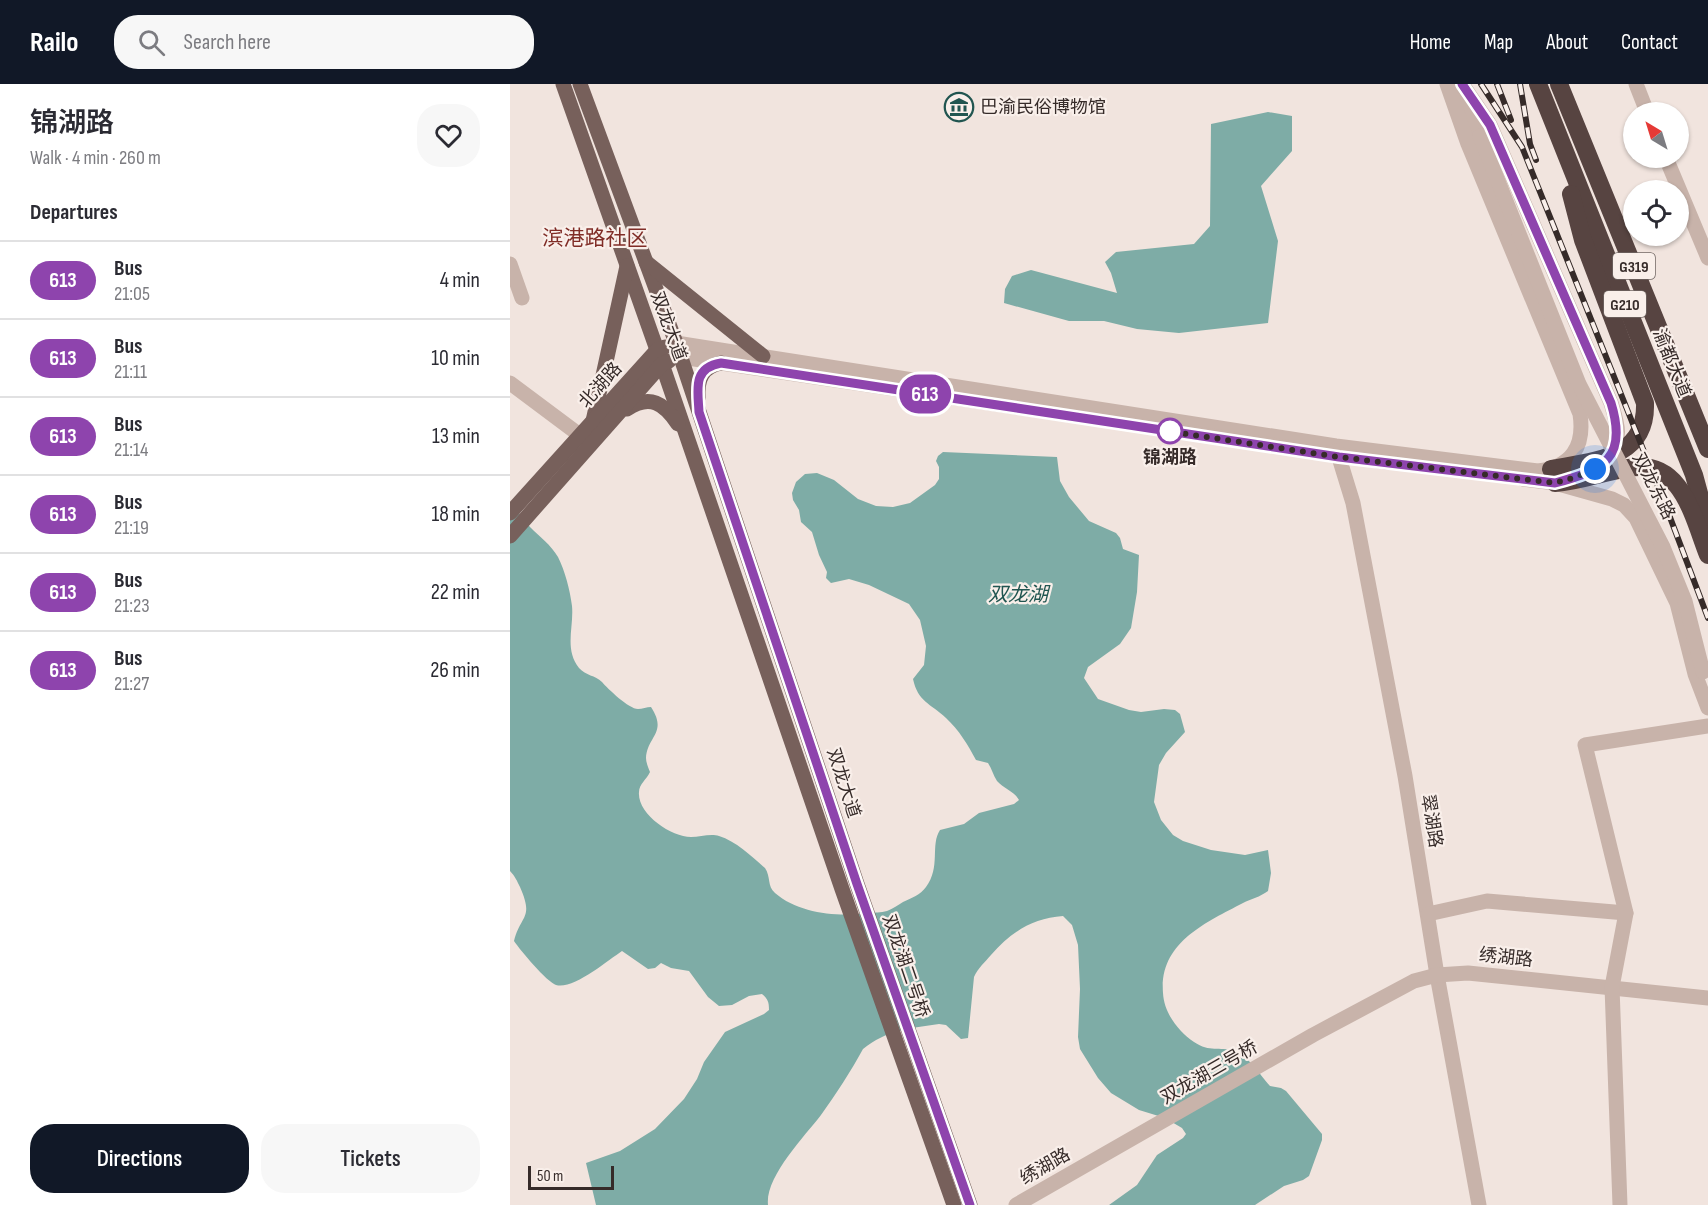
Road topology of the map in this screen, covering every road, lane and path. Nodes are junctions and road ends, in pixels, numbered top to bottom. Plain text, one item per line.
1 (562, 84) edge
2 (580, 84) edge
3 (1447, 84) edge
4 (1454, 84) edge
5 (1462, 84) edge
6 (1538, 84) edge
7 (1559, 84) edge
8 (1636, 84) edge
9 (1643, 102) edge
10 (1551, 120) junction
11 (1670, 168) edge
12 (1708, 258) edge
13 (646, 262) junction
14 (510, 264) edge
15 (627, 266) junction
16 (522, 298) dead end
17 (678, 350) junction
18 (763, 356) junction
19 (660, 357) junction
20 (721, 363) junction
21 (510, 383) edge
22 (699, 412) junction
23 (617, 416) junction
24 (592, 422) junction
25 (688, 439) junction
26 (586, 440) junction
27 (1708, 449) edge
28 (1338, 451) junction
29 (1608, 459) junction
30 (563, 465) junction
31 (1553, 476) junction
32 (510, 513) edge
33 (1708, 526) edge
34 (510, 536) edge
35 (1708, 555) edge
36 (1708, 693) edge
37 (1708, 708) edge
38 (1708, 726) edge
39 (850, 886) junction
40 (1626, 913) junction
41 (1428, 914) junction
42 (1437, 975) junction
43 (1612, 987) junction
44 (1708, 998) edge
45 (1313, 1035) joint
46 (912, 1064) junction
47 (1125, 1143) joint
48 (954, 1205) edge
49 (970, 1205) edge
50 (1016, 1205) edge
51 (1479, 1205) edge
52 (1620, 1205) edge

1 - 15 main road, 双龙大道
2 - 13 main road, 双龙大道
3 - 31 street
4 - 36 street, 双龙东路, bridge
5 - 29 street
6 - 10 highway, 渝都大道 / G210
7 - 27 highway, 渝都大道 / G319
8 - 9 street
10 - 29 highway
10 - 33 highway, 渝都大道 / G210
11 - 12 street
13 - 17 main road, 双龙大道
13 - 18 main road
14 - 16 street
15 - 19 main road, 双龙大道
15 - 24 main road
17 - 18 street
17 - 19 main road, 北湖路
17 - 20 street
17 - 22 main road, 双龙大道
18 - 28 street
19 - 23 main road, 北湖路
19 - 24 main road, 北湖路
19 - 25 main road, 双龙大道
20 - 22 main road
20 - 28 street
21 - 26 street
22 - 39 main road, 双龙大道
23 - 25 main road
23 - 26 main road, 北湖路
24 - 26 main road, 北湖路
25 - 39 main road, 双龙大道
26 - 30 main road, 北湖路
28 - 31 street
28 - 41 street, 翠湖路
29 - 31 highway
30 - 32 main road
30 - 34 main road
31 - 35 highway
31 - 37 street
38 - 40 street
39 - 46 main road, 双龙湖二号桥
40 - 41 street
40 - 43 street
41 - 42 street, 翠湖路
42 - 43 street, 绣湖路
42 - 45 street, 绣湖路
42 - 51 street, 翠湖路
43 - 44 street, 绣湖路
43 - 52 street
45 - 47 street, 双龙湖三号桥
46 - 48 main road
46 - 49 main road
47 - 50 street, 绣湖路

